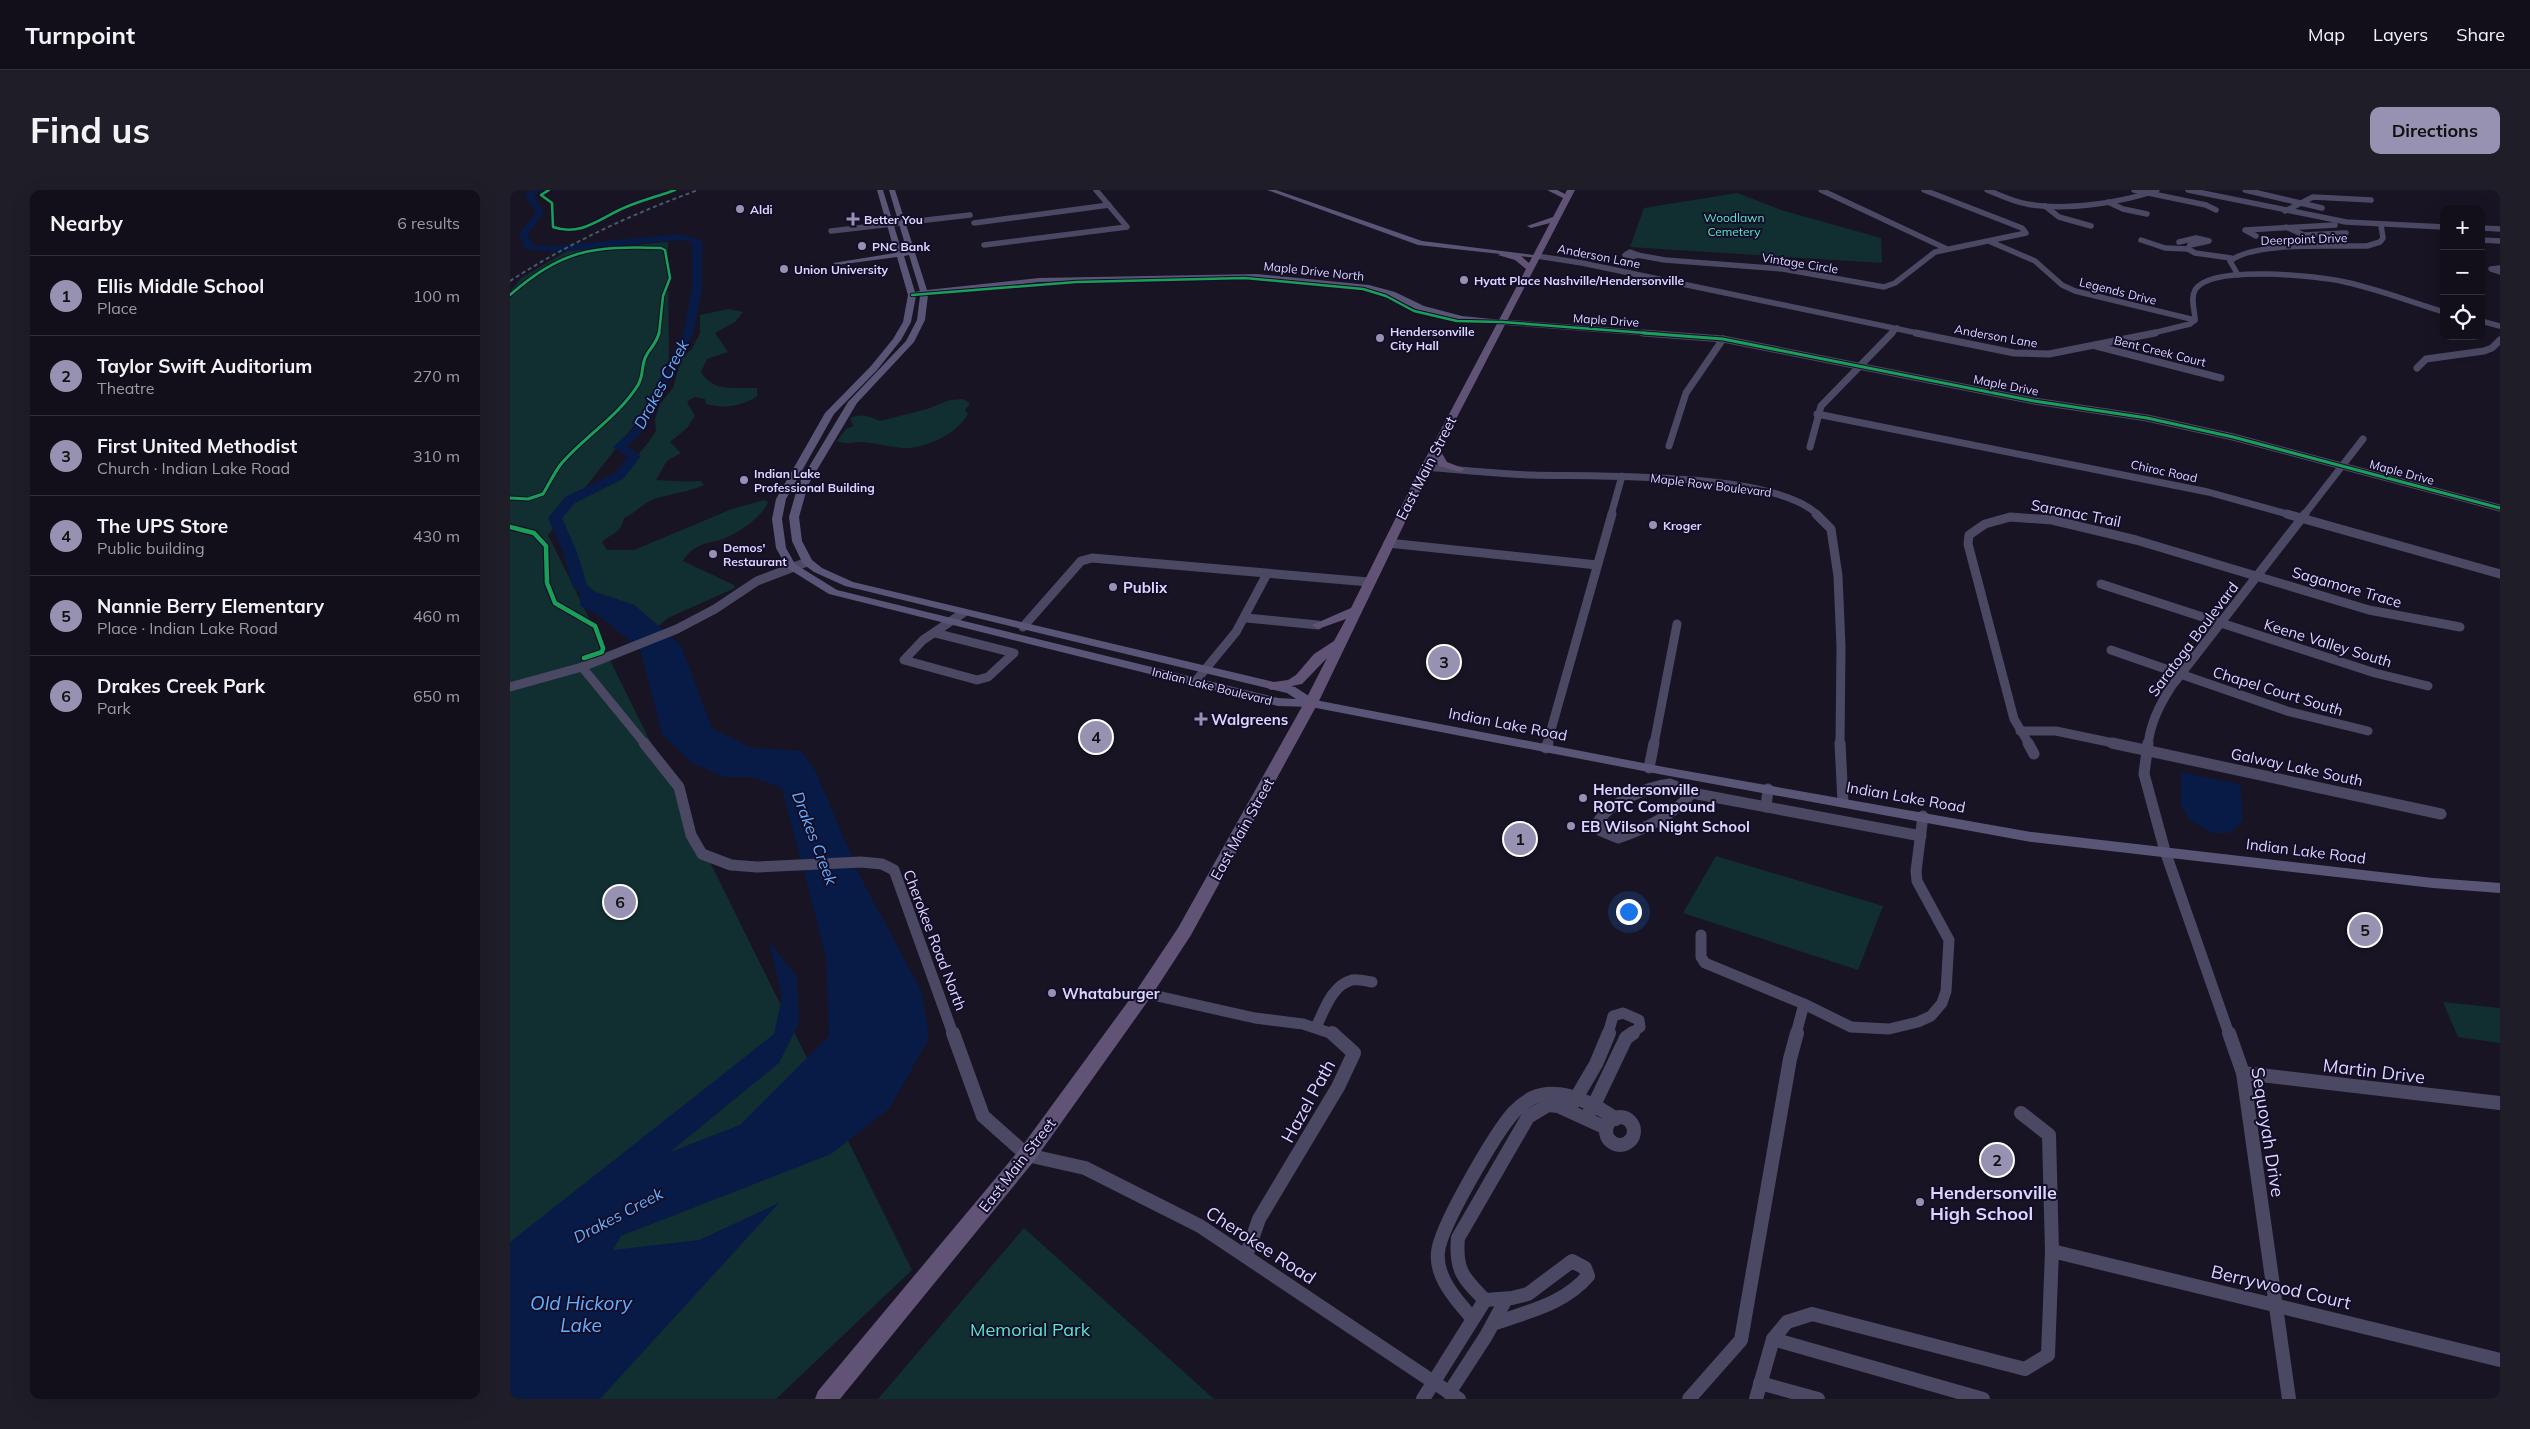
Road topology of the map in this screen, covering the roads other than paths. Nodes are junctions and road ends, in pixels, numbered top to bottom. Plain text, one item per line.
1 (880, 190) edge
2 (892, 190) edge
3 (1096, 190) edge
4 (1270, 190) edge
5 (1551, 190) edge
6 (1821, 190) edge
7 (1924, 190) edge
8 (1987, 190) edge
9 (2134, 190) edge
10 (2157, 190) edge
11 (2188, 190) edge
12 (2245, 190) edge
13 (2150, 193) junction
14 (1567, 195) edge
15 (2371, 200) dead end
16 (2104, 201) junction
17 (2299, 203) junction
18 (1109, 205) junction
19 (2045, 206) junction
20 (2322, 208) dead end
21 (2216, 210) dead end
22 (2285, 210) junction
23 (2147, 214) dead end
24 (970, 215) dead end
25 (1555, 219) junction
26 (902, 222) junction
27 (974, 223) dead end
28 (892, 224) junction
29 (2091, 226) dead end
30 (2285, 226) junction
31 (2440, 227) edge
32 (2382, 228) junction
33 (2485, 228) edge
34 (2490, 228) junction
35 (2500, 229) edge
36 (831, 231) dead end
37 (2346, 233) dead end
38 (1547, 235) junction
39 (2500, 235) edge
40 (1396, 236) junction
41 (2256, 236) dead end
42 (2141, 240) dead end
43 (1990, 241) junction
44 (2179, 242) dead end
45 (2485, 242) edge
46 (2500, 243) edge
47 (1542, 244) junction
48 (984, 245) dead end
49 (1946, 249) junction
50 (2188, 249) junction
51 (912, 252) junction
52 (1517, 253) junction
53 (900, 254) junction
54 (1502, 255) junction
55 (1536, 256) junction
56 (2231, 258) junction
57 (837, 262) dead end
58 (1530, 268) junction
59 (2500, 268) edge
60 (1612, 270) junction
61 (2500, 272) edge
62 (2238, 275) junction
63 (923, 293) junction
64 (912, 295) junction
65 (2440, 311) edge
66 (2195, 320) junction
67 (1502, 322) junction
68 (2485, 323) edge
69 (2500, 326) edge
70 (1897, 328) junction
71 (1724, 339) junction
72 (2500, 340) edge
73 (2093, 346) junction
74 (1859, 366) junction
75 (2417, 368) dead end
76 (2221, 378) dead end
77 (1817, 414) junction
78 (2363, 439) dead end
79 (1669, 446) dead end
80 (1810, 447) dead end
81 (1435, 450) junction
82 (821, 454) junction
83 (806, 455) junction
84 (2344, 466) junction
85 (1426, 467) junction
86 (1460, 469) junction
87 (1622, 476) junction
88 (2500, 508) edge
89 (2302, 518) junction
90 (1388, 543) junction
91 (807, 562) junction
92 (1597, 564) junction
93 (791, 566) junction
94 (1267, 574) junction
95 (2500, 574) edge
96 (2257, 576) junction
97 (1369, 582) junction
98 (2101, 584) dead end
99 (1355, 611) junction
100 (963, 613) junction
101 (1247, 618) junction
102 (952, 621) junction
103 (2221, 623) junction
104 (1677, 624) dead end
105 (1318, 625) junction
106 (1023, 627) junction
107 (2460, 627) dead end
108 (934, 633) junction
109 (1339, 642) junction
110 (1112, 648) junction
111 (2110, 650) dead end
112 (1102, 657) junction
113 (582, 667) junction
114 (1206, 671) junction
115 (2181, 675) junction
116 (1194, 682) junction
117 (510, 686) edge
118 (1271, 686) junction
119 (2428, 686) dead end
120 (1311, 703) junction
121 (2020, 730) junction
122 (2368, 731) dead end
123 (1546, 748) junction
124 (2147, 749) junction
125 (2034, 754) dead end
126 (1649, 768) junction
127 (1768, 789) junction
128 (1692, 793) junction
129 (1843, 802) junction
130 (1766, 807) junction
131 (2440, 814) dead end
132 (1923, 816) junction
133 (1921, 836) junction
134 (2165, 851) junction
135 (2500, 888) edge
136 (1701, 935) dead end
137 (1372, 982) dead end
138 (1144, 993) junction
139 (1804, 1004) junction
140 (1316, 1027) junction
141 (2243, 1073) junction
142 (1577, 1097) junction
143 (2500, 1103) edge
144 (1594, 1105) junction
145 (1569, 1109) junction
146 (2021, 1113) dead end
147 (1586, 1118) junction
148 (1495, 1142) junction
149 (1509, 1146) junction
150 (1028, 1155) junction
151 (1462, 1198) junction
152 (1477, 1203) junction
153 (1439, 1246) junction
154 (1458, 1246) junction
155 (2052, 1252) junction
156 (1246, 1256) junction
157 (1485, 1300) junction
158 (1505, 1301) junction
159 (2275, 1305) junction
160 (1472, 1318) junction
161 (1496, 1323) junction
162 (1773, 1339) junction
163 (2500, 1360) edge
164 (1760, 1383) junction
165 (1435, 1384) junction
166 (1454, 1396) edge
167 (830, 1398) edge
168 (1423, 1399) edge
169 (1689, 1399) edge
170 (1756, 1399) edge
171 (1818, 1399) edge
172 (1983, 1399) edge
173 (2289, 1399) edge

1 - 28 main road
2 - 26 main road
3 - 18 street
4 - 40 main road
5 - 14 main road
6 - 49 street
7 - 43 street, Vintage Circle
8 - 19 street
9 - 13 street
10 - 13 street
11 - 22 street
12 - 17 street
13 - 16 street
13 - 21 street
14 - 25 main road, East Main Street
15 - 17 street
16 - 19 street
16 - 23 street
17 - 20 street
17 - 22 street
18 - 27 street
18 - 48 street
19 - 29 street
22 - 32 street
24 - 26 street
25 - 38 main road, East Main Street
25 - 38 main road
26 - 28 street
26 - 51 main road
28 - 36 street
28 - 53 main road
30 - 32 street
30 - 37 street
30 - 41 street
31 - 32 street
32 - 56 street, Deerpoint Drive
33 - 34 street
34 - 35 street
34 - 39 street
38 - 47 main road, East Main Street
40 - 52 main road
40 - 54 main road
42 - 50 street
43 - 49 street, Vintage Circle
43 - 66 street, Legends Drive
44 - 50 street
45 - 46 street
47 - 52 main road
47 - 55 main road, East Main Street
49 - 60 street, Vintage Circle
50 - 56 street
51 - 53 main road
51 - 63 main road
52 - 55 main road
53 - 57 main road
53 - 64 main road
54 - 55 main road
54 - 58 main road
55 - 58 main road, East Main Street
55 - 60 street, Anderson Lane
56 - 62 street
58 - 67 main road, East Main Street
59 - 61 street
60 - 70 street, Anderson Lane
62 - 65 street
62 - 66 street
63 - 64 main road, Maple Drive North
63 - 67 main road, Maple Drive North
63 - 82 main road
64 - 83 main road
66 - 73 street, Anderson Lane
67 - 71 street, Maple Drive
67 - 81 main road, East Main Street
68 - 69 street
70 - 73 street, Anderson Lane
70 - 74 street
71 - 74 street, Maple Drive
71 - 79 street
72 - 75 street
73 - 76 street, Bent Creek Court
74 - 77 street
74 - 84 street, Maple Drive
77 - 80 street
77 - 89 street, Chiroc Road
78 - 84 street, Saratoga Boulevard
81 - 85 main road, East Main Street
81 - 86 main road
82 - 83 main road
82 - 91 main road
83 - 93 main road
84 - 88 street, Maple Drive
84 - 89 street, Saratoga Boulevard
85 - 86 street, Maple Row Boulevard
85 - 90 main road, East Main Street
86 - 87 street, Maple Row Boulevard
87 - 92 street
87 - 129 street, Maple Row Boulevard
89 - 95 street, Chiroc Road
89 - 96 street, Saratoga Boulevard
90 - 92 street
90 - 97 main road, East Main Street
91 - 93 street
91 - 100 main road, Indian Lake Boulevard
92 - 123 street
93 - 102 main road, Indian Lake Boulevard
93 - 113 street
94 - 97 street
94 - 101 street
94 - 106 street
96 - 103 street, Saratoga Boulevard
96 - 107 street, Sagamore Trace
96 - 121 street, Saranac Trail
97 - 99 main road, East Main Street
98 - 103 street, Keene Valley South
99 - 105 main road
99 - 109 main road, East Main Street
100 - 102 street
100 - 106 main road, Indian Lake Boulevard
101 - 105 street
101 - 114 street
102 - 108 street
102 - 112 main road, Indian Lake Boulevard
103 - 115 street, Saratoga Boulevard
103 - 119 street, Keene Valley South
104 - 126 street
105 - 109 main road
106 - 110 main road, Indian Lake Boulevard
108 - 108 street
109 - 118 main road
109 - 120 main road, East Main Street
110 - 112 main road
110 - 114 main road, Indian Lake Boulevard
111 - 115 street, Chapel Court South
112 - 116 main road, Indian Lake Boulevard
113 - 117 street
113 - 150 street, Cherokee Road North
114 - 116 street
114 - 118 main road, Indian Lake Boulevard
115 - 122 street, Chapel Court South
115 - 124 street, Saratoga Boulevard
116 - 120 main road, Indian Lake Boulevard
118 - 120 main road, Indian Lake Boulevard
120 - 123 main road, Indian Lake Road
120 - 138 main road, East Main Street
121 - 124 street, Galway Lake South
121 - 125 street, Saranac Trail
123 - 126 main road, Indian Lake Road
124 - 131 street, Galway Lake South
124 - 134 street, Saratoga Boulevard
126 - 127 main road, Indian Lake Road
127 - 129 main road, Indian Lake Road
127 - 130 street
128 - 128 street
128 - 130 street
129 - 132 main road, Indian Lake Road
130 - 133 street
132 - 133 street
132 - 134 main road, Indian Lake Road
133 - 139 street
134 - 135 main road, Indian Lake Road
134 - 141 street, Sequoyah Drive
136 - 139 street
137 - 140 street
138 - 140 street, Hazel Path
138 - 150 main road, East Main Street
139 - 169 street
140 - 156 street, Hazel Path
141 - 143 street, Martin Drive
141 - 159 street, Sequoyah Drive
142 - 144 street
142 - 144 street
142 - 145 street
142 - 148 street
144 - 147 street
144 - 147 street
145 - 147 street
145 - 149 street
146 - 155 street
148 - 149 street
148 - 151 street
149 - 152 street
150 - 156 street, Cherokee Road
150 - 167 main road, East Main Street
151 - 152 street
151 - 153 street
152 - 154 street
153 - 154 street
153 - 160 street
154 - 157 street
155 - 159 street, Berrywood Court
155 - 162 street
156 - 165 street, Cherokee Road
157 - 158 street
157 - 160 street
158 - 161 street
158 - 161 street
159 - 163 street, Berrywood Court
159 - 173 street, Sequoyah Drive
160 - 165 street
161 - 166 street
162 - 164 street
162 - 172 street
164 - 170 street
164 - 171 street
165 - 166 street, Cherokee Road
165 - 168 street

